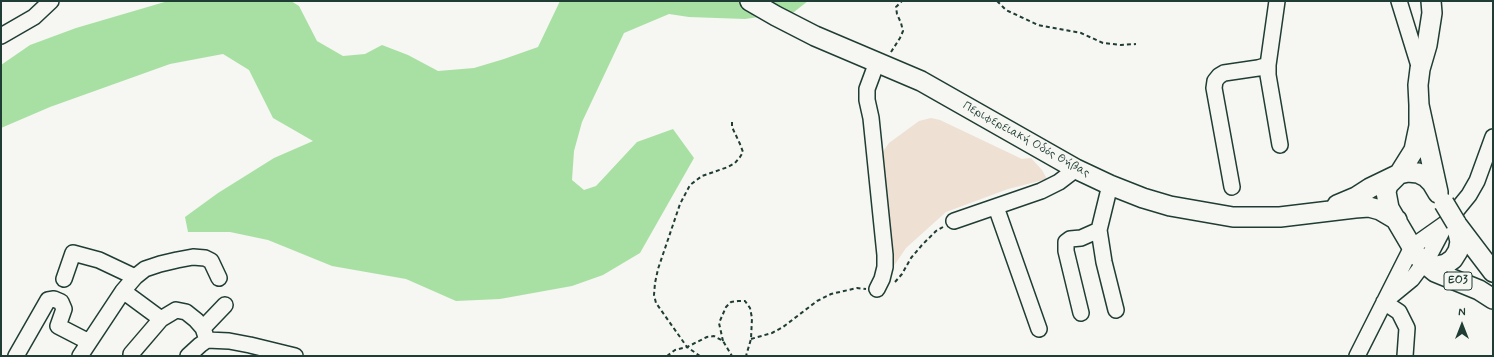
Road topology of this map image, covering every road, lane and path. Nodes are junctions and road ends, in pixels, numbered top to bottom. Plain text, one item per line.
1 (51, 1) edge
2 (750, 1) edge
3 (902, 1) edge
4 (997, 1) edge
5 (1277, 1) edge
6 (1399, 1) edge
7 (1432, 1) edge
8 (1, 36) edge
9 (1136, 44) dead end
10 (881, 64) junction
11 (1268, 65) junction
12 (1420, 69) junction
13 (1419, 104) junction
14 (732, 119) dead end
15 (1493, 137) edge
16 (1280, 145) dead end
17 (1076, 169) junction
18 (1399, 174) junction
19 (1110, 185) junction
20 (1232, 187) dead end
21 (1441, 198) junction
22 (996, 207) junction
23 (1319, 212) junction
24 (1397, 220) junction
25 (954, 221) joint
26 (1451, 223) junction
27 (1099, 230) junction
28 (1412, 247) junction
29 (1426, 265) junction
30 (1493, 272) edge
31 (135, 276) junction
32 (219, 278) dead end
33 (64, 279) dead end
34 (877, 289) junction
35 (123, 291) junction
36 (1492, 298) edge
37 (1384, 302) junction
38 (225, 305) dead end
39 (1116, 310) dead end
40 (1081, 313) dead end
41 (161, 319) junction
42 (1039, 329) dead end
43 (205, 334) junction
44 (751, 339) junction
45 (723, 341) junction
46 (89, 342) junction
47 (687, 347) junction
48 (132, 354) dead end
49 (16, 356) edge
50 (80, 356) edge
51 (188, 356) edge
52 (295, 356) edge
53 (667, 356) edge
54 (700, 356) edge
55 (732, 356) edge
56 (746, 356) edge
57 (1357, 356) edge
58 (1406, 356) edge

1 - 8 street
2 - 10 main road, Περιφερειακή Οδός Θήβας
3 - 10 path
4 - 9 path
5 - 11 street
6 - 12 street
7 - 12 main road, ΕΟ3
10 - 17 main road, Περιφερειακή Οδός Θήβας
10 - 34 street
11 - 16 street
11 - 20 street
12 - 13 main road, ΕΟ3
13 - 18 main road, ΕΟ3
13 - 21 main road, ΕΟ3
14 - 47 path
15 - 26 street
17 - 19 main road, Περιφερειακή Οδός Θήβας
17 - 22 street
18 - 21 main road, ΕΟ3
18 - 23 main road, Περιφερειακή Οδός Θήβας
18 - 24 main road, ΕΟ3
19 - 23 main road, Περιφερειακή Οδός Θήβας
19 - 27 street
21 - 26 main road, ΕΟ3, bridge
22 - 25 street
22 - 42 street
23 - 24 main road, Περιφερειακή Οδός Θήβας
24 - 28 main road, ΕΟ3
25 - 34 path
26 - 28 street
26 - 29 main road, ΕΟ3
26 - 30 main road, ΕΟ3
27 - 39 street
27 - 40 street
28 - 29 main road, ΕΟ3
28 - 37 street
29 - 36 main road, ΕΟ3
29 - 37 street
31 - 32 street
31 - 33 street
31 - 35 street
34 - 44 path
35 - 41 street
35 - 46 street
37 - 57 street
37 - 58 street
38 - 43 street
41 - 43 street
41 - 48 street
43 - 51 street
43 - 52 street
44 - 45 path
44 - 56 path
45 - 47 path
45 - 55 path
46 - 49 street
46 - 50 street
47 - 53 path
47 - 54 path

